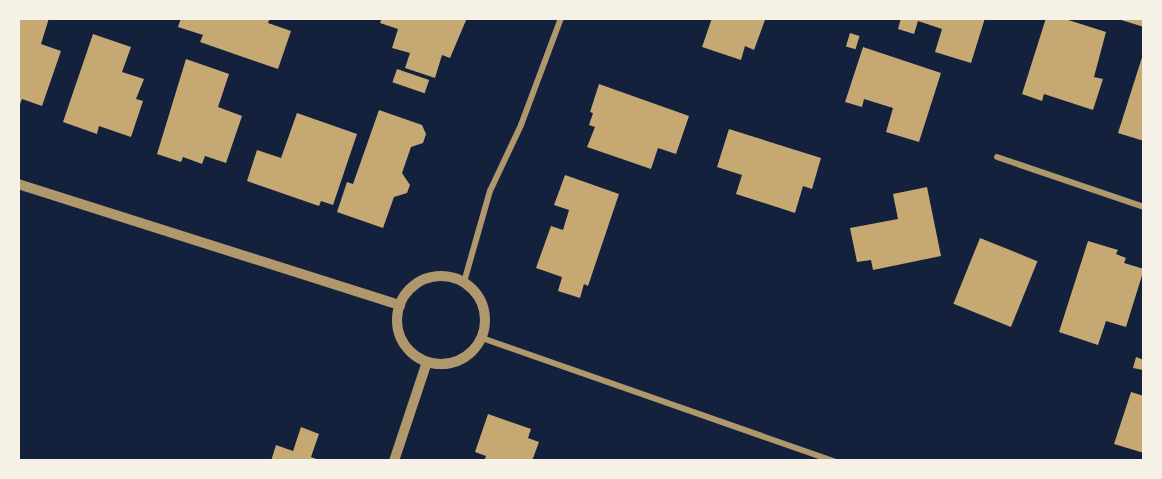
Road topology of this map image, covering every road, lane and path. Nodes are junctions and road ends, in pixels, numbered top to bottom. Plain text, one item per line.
1 (561, 18) edge
2 (997, 157) dead end
3 (18, 184) edge
4 (1144, 207) edge
5 (464, 282) junction
6 (400, 305) junction
7 (482, 338) junction
8 (427, 362) junction
9 (394, 461) edge
10 (834, 461) edge

1 - 5 street
2 - 4 street
3 - 6 street
5 - 6 street
5 - 7 street
6 - 8 street
7 - 8 street
7 - 10 street
8 - 9 street

